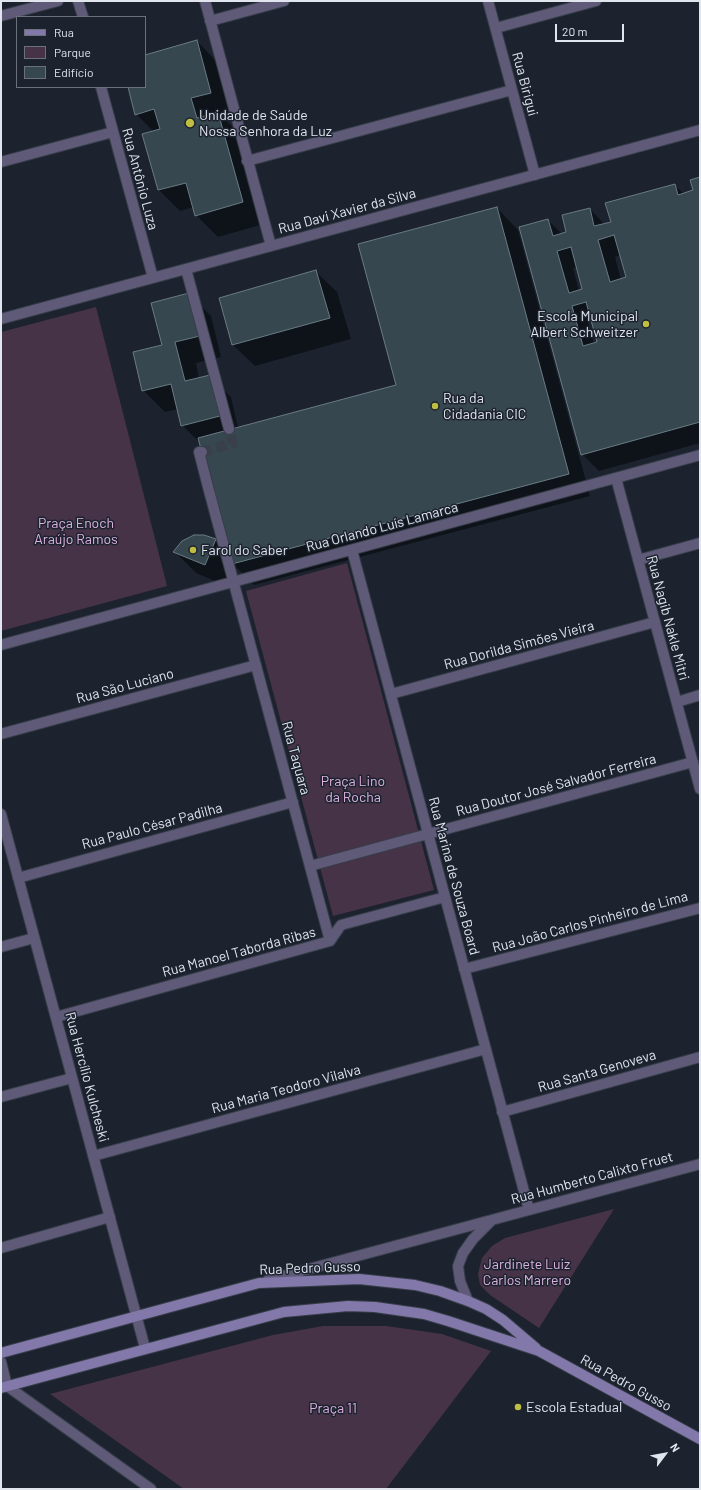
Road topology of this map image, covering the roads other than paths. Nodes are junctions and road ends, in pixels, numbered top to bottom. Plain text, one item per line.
1 (58, 1) edge
2 (78, 1) edge
3 (205, 1) edge
4 (284, 1) edge
5 (488, 1) edge
6 (596, 1) edge
7 (1, 16) edge
8 (83, 16) edge
9 (210, 21) junction
10 (496, 28) junction
11 (101, 88) edge
12 (512, 90) junction
13 (700, 130) edge
14 (113, 132) junction
15 (248, 161) junction
16 (1, 162) edge
17 (535, 174) junction
18 (271, 246) junction
19 (186, 269) junction
20 (152, 278) junction
21 (1, 319) edge
22 (229, 429) tunnel mouth
23 (202, 452) dead end
24 (700, 455) edge
25 (616, 478) junction
26 (700, 543) edge
27 (352, 550) junction
28 (638, 560) junction
29 (234, 582) junction
30 (655, 622) junction
31 (1, 645) edge
32 (256, 666) junction
33 (391, 694) junction
34 (700, 695) edge
35 (676, 702) junction
36 (1, 734) edge
37 (693, 762) junction
38 (700, 789) edge
39 (293, 802) junction
40 (1, 814) edge
41 (428, 834) junction
42 (310, 866) junction
43 (18, 878) junction
44 (445, 897) junction
45 (700, 908) edge
46 (34, 938) junction
47 (330, 941) junction
48 (1, 947) edge
49 (464, 969) junction
50 (56, 1017) junction
51 (486, 1049) junction
52 (700, 1057) edge
53 (72, 1078) junction
54 (1, 1097) edge
55 (502, 1112) junction
56 (93, 1156) junction
57 (700, 1164) edge
58 (529, 1210) junction
59 (110, 1217) junction
60 (492, 1220) junction
61 (1, 1248) edge
62 (259, 1283) junction
63 (468, 1301) junction
64 (136, 1316) junction
65 (145, 1348) junction
66 (539, 1351) junction
67 (1, 1353) edge
68 (1, 1362) edge
69 (4, 1387) edge
70 (700, 1439) edge
71 (151, 1489) edge

1 - 7 street
2 - 8 street
3 - 9 street
4 - 9 street
5 - 10 street, Rua Birigui
6 - 10 street
9 - 15 street
10 - 12 street, Rua Birigui
11 - 14 street, Rua Antônio Luza
12 - 15 street
12 - 17 street, Rua Birigui
13 - 17 street, Rua Davi Xavier da Silva
14 - 16 street
14 - 20 street, Rua Antônio Luza
15 - 18 street
17 - 18 street, Rua Davi Xavier da Silva
18 - 19 street, Rua Davi Xavier da Silva
19 - 20 street, Rua Davi Xavier da Silva
19 - 22 street
20 - 21 street, Rua Davi Xavier da Silva
23 - 29 street
24 - 25 street, Rua Orlando Luís Lamarca
25 - 27 street, Rua Orlando Luís Lamarca
25 - 28 street, Rua Nagib Nakle Mitri
26 - 28 street
27 - 29 street, Rua Orlando Luís Lamarca
27 - 33 street, Rua Marina de Souza Board
28 - 30 street, Rua Nagib Nakle Mitri
29 - 31 street, Rua Orlando Luís Lamarca
29 - 32 street, Rua Taquara
30 - 33 street, Rua Dorilda Simões Vieira
30 - 35 street, Rua Nagib Nakle Mitri
32 - 36 street, Rua São Luciano
32 - 39 street, Rua Taquara
33 - 41 street, Rua Marina de Souza Board
34 - 35 street
35 - 37 street, Rua Nagib Nakle Mitri
37 - 38 street, Rua Nagib Nakle Mitri
37 - 41 street, Rua Doutor José Salvador Ferreira
39 - 42 street, Rua Taquara
39 - 43 street, Rua Paulo César Padilha
40 - 43 street, Rua Hercílio Kulcheski
41 - 42 street, Rua Doutor José Salvador Ferreira
41 - 44 street, Rua Marina de Souza Board
42 - 47 street, Rua Taquara
43 - 46 street, Rua Hercílio Kulcheski
44 - 47 street, Rua Manoel Taborda Ribas
44 - 49 street, Rua Marina de Souza Board
45 - 49 street, Rua João Carlos Pinheiro de Lima
46 - 48 street
46 - 50 street, Rua Hercílio Kulcheski
47 - 50 street, Rua Manoel Taborda Ribas
49 - 51 street, Rua Marina de Souza Board
50 - 53 street, Rua Hercílio Kulcheski
51 - 55 street, Rua Marina de Souza Board
51 - 56 street, Rua Maria Teodoro Vilalva
52 - 55 street, Rua Santa Genoveva
53 - 54 street
53 - 56 street, Rua Hercílio Kulcheski
55 - 58 street, Rua Marina de Souza Board
56 - 59 street, Rua Hercílio Kulcheski
57 - 58 street, Rua Humberto Calixto Fruet
58 - 60 street, Rua Humberto Calixto Fruet
59 - 61 street
59 - 64 street, Rua Hercílio Kulcheski
60 - 62 street, Rua Humberto Calixto Fruet
60 - 63 street, Rua Humberto Calixto Fruet
62 - 63 main road, Rua Pedro Gusso
62 - 64 main road, Rua Pedro Gusso
63 - 66 main road, Rua Pedro Gusso
64 - 65 street, Rua Hercílio Kulcheski
64 - 67 main road, Rua Pedro Gusso
65 - 66 main road, Rua Pedro Gusso
65 - 69 main road, Rua Pedro Gusso
66 - 70 main road, Rua Pedro Gusso
68 - 69 street
69 - 71 street

